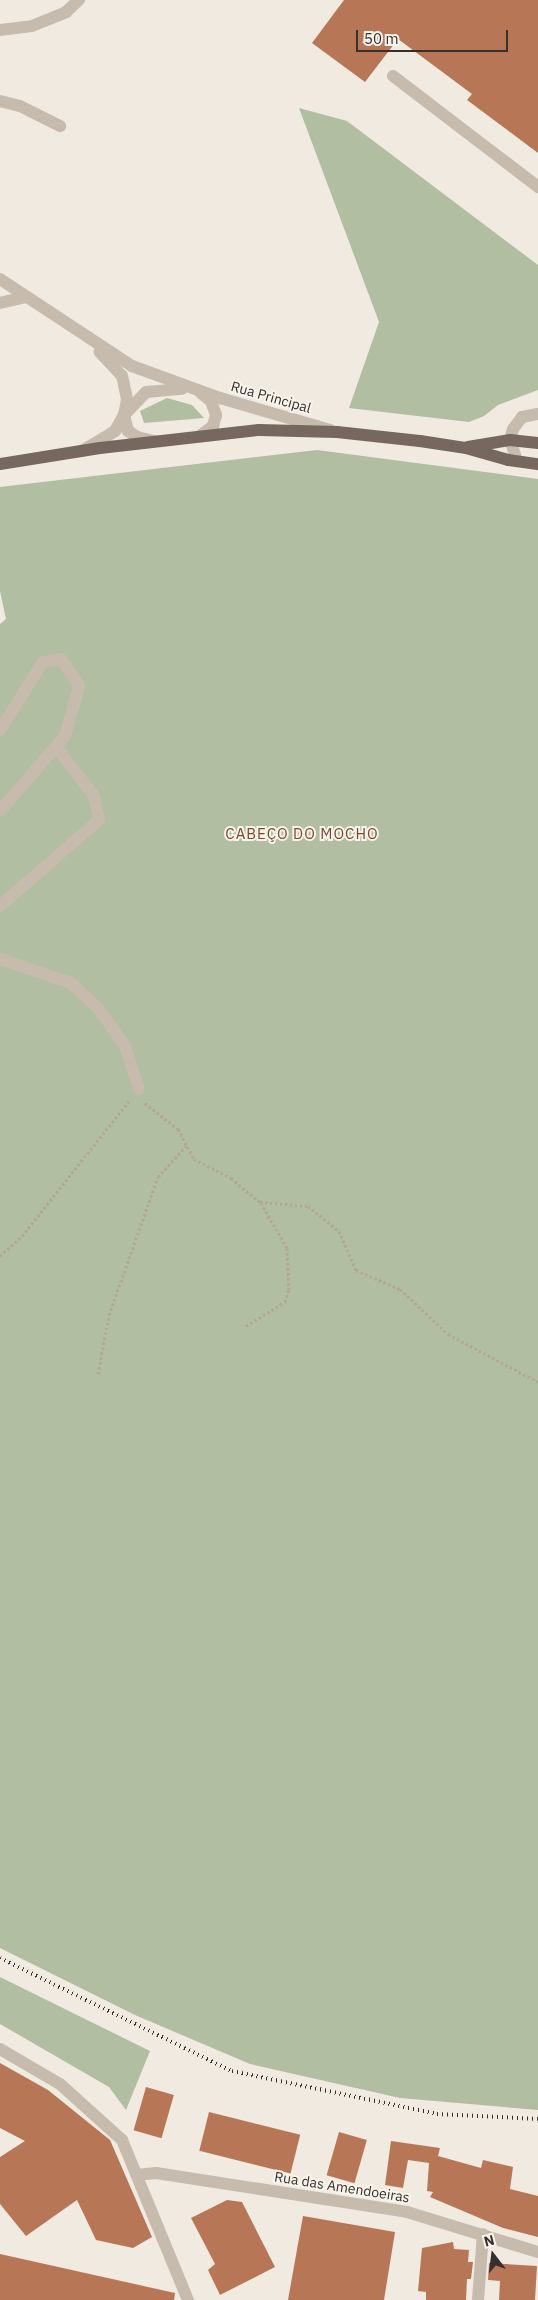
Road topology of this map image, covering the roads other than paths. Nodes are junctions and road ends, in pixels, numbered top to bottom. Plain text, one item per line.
1 (79, 0) edge
2 (0, 30) edge
3 (393, 76) dead end
4 (0, 101) edge
5 (60, 126) dead end
6 (538, 186) edge
7 (0, 279) edge
8 (26, 298) junction
9 (0, 303) edge
10 (90, 341) junction
11 (197, 390) junction
12 (538, 414) edge
13 (124, 415) junction
14 (337, 432) junction
15 (201, 435) junction
16 (510, 440) junction
17 (155, 441) junction
18 (538, 442) edge
19 (466, 448) junction
20 (82, 451) junction
21 (517, 461) junction
22 (0, 464) edge
23 (538, 464) edge
24 (0, 730) edge
25 (56, 746) junction
26 (0, 811) edge
27 (0, 906) edge
28 (0, 959) edge
29 (139, 1089) road end
30 (0, 2049) edge
31 (137, 2175) junction
32 (483, 2234) junction
33 (538, 2252) edge
34 (188, 2300) edge
35 (478, 2300) edge

1 - 2 street
3 - 6 street
4 - 5 street
7 - 8 street, Rua Principal
8 - 9 street
8 - 10 street, Rua Principal
10 - 11 street, Rua Principal
10 - 13 street, Rua Principal
11 - 13 street, Rua Principal
11 - 14 street, Rua Principal
11 - 15 street, Rua Principal
12 - 16 street
13 - 17 street
13 - 20 street, Rua Principal
14 - 15 main road
14 - 19 main road
15 - 17 main road
16 - 18 main road
16 - 19 main road
16 - 21 street
17 - 20 main road
19 - 21 main road
20 - 22 main road
21 - 23 main road
24 - 25 street
25 - 26 street
25 - 27 street
28 - 29 street
30 - 31 street
31 - 32 street, Rua das Amendoeiras
31 - 34 street
32 - 33 street, Rua das Amendoeiras
32 - 35 street

